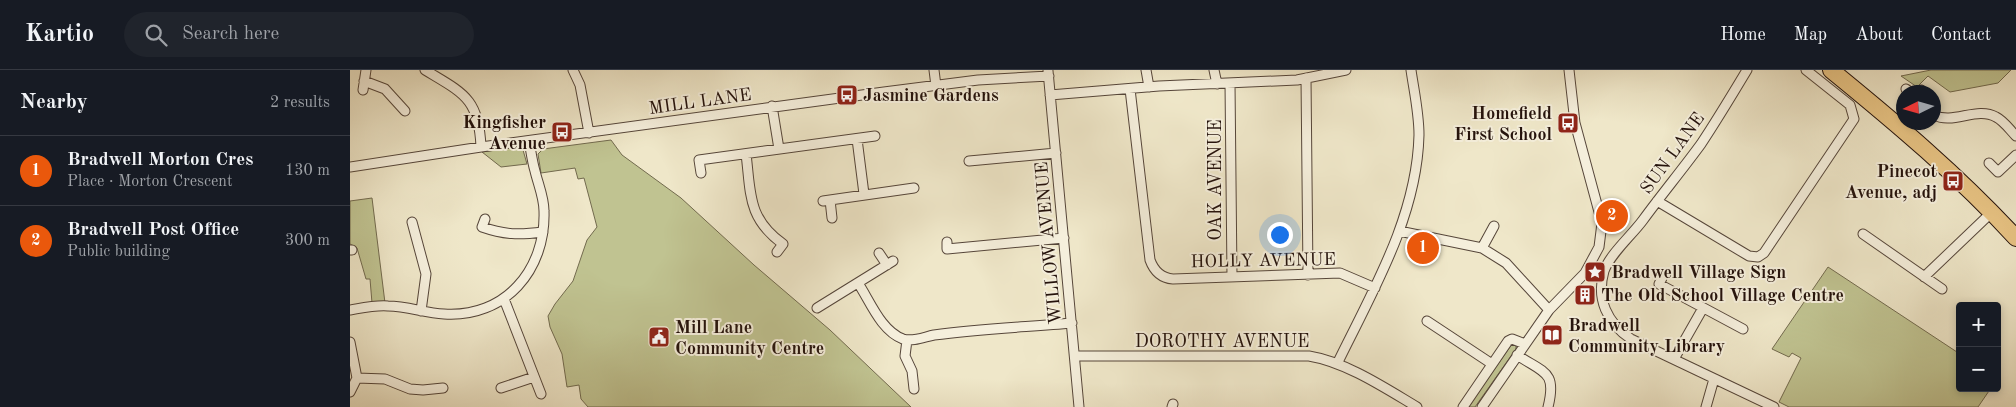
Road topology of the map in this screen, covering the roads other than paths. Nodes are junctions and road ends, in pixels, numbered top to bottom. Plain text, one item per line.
1 (366, 70) edge
2 (425, 70) edge
3 (574, 70) edge
4 (934, 70) edge
5 (977, 70) edge
6 (1146, 70) edge
7 (1214, 70) edge
8 (1346, 70) edge
9 (1410, 70) edge
10 (1569, 70) edge
11 (1747, 70) edge
12 (1806, 70) edge
13 (1831, 70) edge
14 (1325, 72) edge
15 (1049, 73) edge
16 (1306, 78) junction
17 (978, 80) junction
18 (1230, 83) junction
19 (1217, 84) junction
20 (936, 86) junction
21 (1149, 87) junction
22 (1130, 89) junction
23 (1050, 95) junction
24 (772, 106) junction
25 (405, 111) dead end
26 (1941, 117) edge
27 (589, 133) junction
28 (875, 136) dead end
29 (2016, 136) edge
30 (856, 139) junction
31 (529, 141) junction
32 (482, 147) junction
33 (778, 149) junction
34 (1056, 153) junction
35 (746, 154) junction
36 (2016, 155) edge
37 (969, 161) dead end
38 (1989, 163) dead end
39 (350, 167) edge
40 (701, 173) dead end
41 (913, 188) dead end
42 (864, 194) junction
43 (1657, 201) junction
44 (1992, 212) junction
45 (832, 218) dead end
46 (412, 222) dead end
47 (1494, 226) dead end
48 (482, 227) dead end
49 (1399, 231) junction
50 (544, 232) junction
51 (2014, 232) edge
52 (1863, 234) dead end
53 (1064, 238) junction
54 (1599, 246) junction
55 (1482, 248) junction
56 (947, 250) dead end
57 (777, 252) dead end
58 (879, 253) dead end
59 (1614, 256) junction
60 (1308, 274) junction
61 (1232, 277) junction
62 (1924, 277) junction
63 (858, 283) junction
64 (1659, 284) dead end
65 (1375, 288) junction
66 (1942, 289) dead end
67 (504, 299) junction
68 (817, 308) dead end
69 (1703, 308) junction
70 (350, 310) edge
71 (1549, 310) junction
72 (421, 311) junction
73 (1428, 321) dead end
74 (1072, 323) junction
75 (1743, 329) dead end
76 (907, 340) junction
77 (350, 342) edge
78 (1525, 344) junction
79 (1517, 355) junction
80 (1075, 356) junction
81 (1674, 360) junction
82 (1337, 364) junction
83 (1492, 364) junction
84 (534, 377) junction
85 (357, 378) junction
86 (1714, 379) junction
87 (443, 388) dead end
88 (502, 388) dead end
89 (914, 389) dead end
90 (350, 392) edge
91 (541, 394) dead end
92 (1079, 407) edge
93 (1417, 407) edge
94 (1463, 407) edge
95 (1482, 407) edge
96 (1548, 407) edge
97 (1706, 407) edge
98 (1774, 407) edge

1 - 25 street
2 - 32 street
3 - 27 street
4 - 20 street
5 - 17 street
6 - 21 street
7 - 19 street
8 - 14 street
9 - 49 street
10 - 54 street
11 - 43 street, SUN LANE
12 - 43 street
13 - 44 highway
14 - 16 street
15 - 17 street, MILL LANE
15 - 23 street, WILLOW AVENUE
16 - 18 street
16 - 60 street
17 - 20 street, MILL LANE
18 - 19 street
18 - 61 street, OAK AVENUE
19 - 21 street
20 - 24 street, MILL LANE
21 - 22 street
22 - 23 street
22 - 61 street, HOLLY AVENUE
23 - 34 street, WILLOW AVENUE
24 - 27 street, MILL LANE
24 - 33 street
26 - 29 street
27 - 31 street, MILL LANE
28 - 30 street
30 - 33 street
30 - 42 street
31 - 32 street, MILL LANE
31 - 50 street
32 - 39 street, MILL LANE
33 - 35 street
34 - 37 street
34 - 53 street, WILLOW AVENUE
35 - 40 street
35 - 57 street
36 - 38 street
41 - 42 street
42 - 45 street
43 - 59 street, SUN LANE
44 - 51 highway
44 - 62 street
46 - 72 street
47 - 55 street
48 - 50 street
49 - 55 street
49 - 65 street
50 - 67 street
52 - 62 street
53 - 56 street
53 - 74 street, WILLOW AVENUE
54 - 59 street
54 - 71 street
55 - 71 street
58 - 63 street
59 - 81 street, SUN LANE
60 - 61 street, HOLLY AVENUE
60 - 65 street, HOLLY AVENUE
62 - 66 street
63 - 68 street
63 - 76 street
64 - 69 street
65 - 82 street
67 - 72 street
67 - 84 street
69 - 75 street
69 - 81 street
70 - 72 street
71 - 78 street
73 - 83 street
74 - 76 street
74 - 80 street, WILLOW AVENUE
76 - 89 street
77 - 85 street
78 - 79 street
78 - 83 street
79 - 95 street
79 - 96 street
80 - 82 street, DOROTHY AVENUE
80 - 92 street, WILLOW AVENUE
81 - 86 street
82 - 93 street, DOROTHY AVENUE
83 - 94 street
84 - 88 street
84 - 91 street
85 - 87 street
85 - 90 street
86 - 97 street
86 - 98 street

